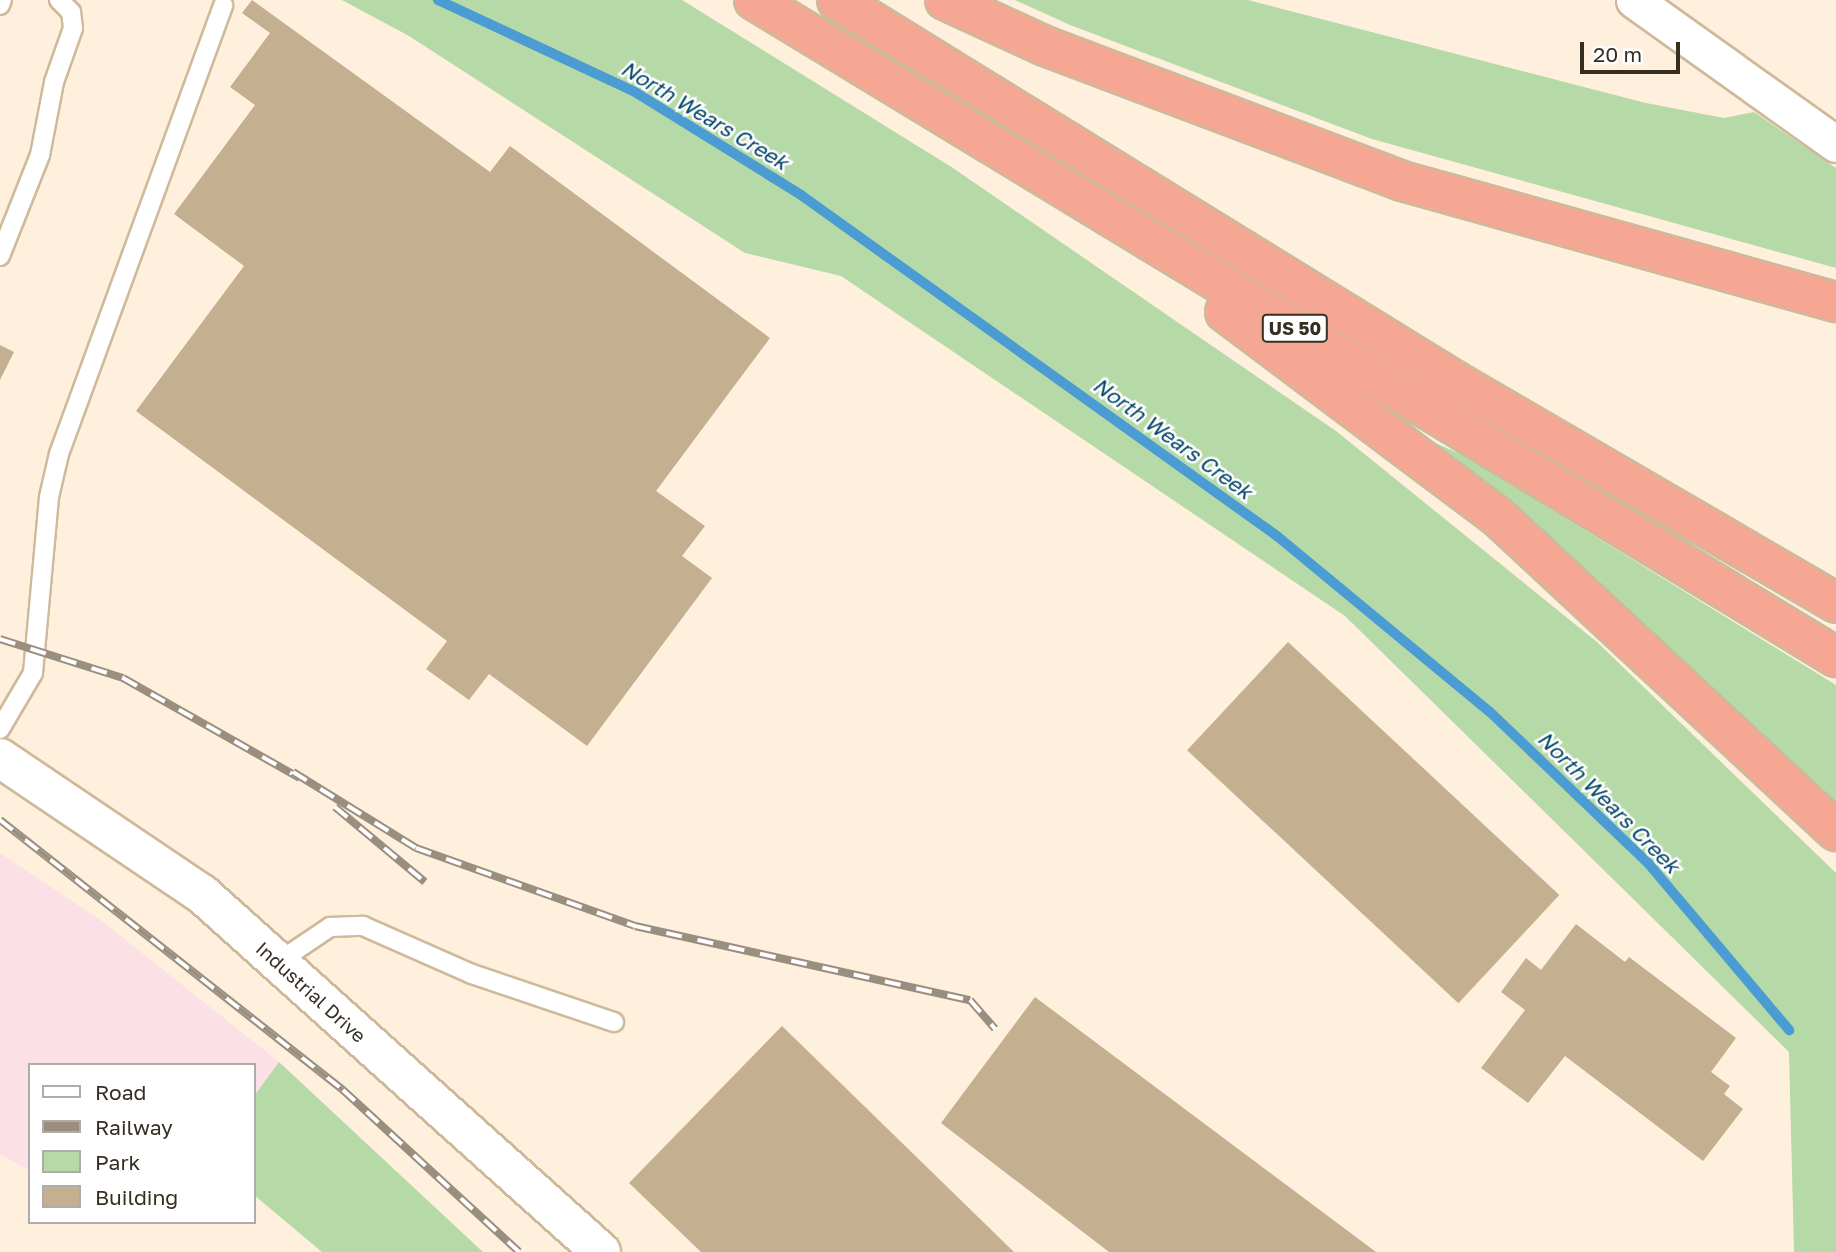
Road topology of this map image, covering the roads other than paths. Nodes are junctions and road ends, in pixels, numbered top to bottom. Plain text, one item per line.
1 (2, 0) edge
2 (60, 0) edge
3 (754, 0) edge
4 (837, 0) edge
5 (945, 0) edge
6 (1634, 0) edge
7 (0, 5) edge
8 (223, 5) dead end
9 (1836, 144) edge
10 (1008, 155) junction
11 (0, 256) edge
12 (1836, 302) edge
13 (1836, 603) edge
14 (1836, 657) edge
15 (0, 729) edge
16 (0, 758) edge
17 (1836, 831) edge
18 (278, 962) junction
19 (614, 1022) dead end
20 (601, 1252) edge

1 - 7 lane
2 - 11 lane
3 - 10 highway, US 50
4 - 13 highway, US 50
5 - 12 highway
6 - 9 street
8 - 15 lane
10 - 14 highway, US 50
10 - 17 highway
16 - 18 main road, Industrial Drive
18 - 19 lane
18 - 20 main road, Industrial Drive

